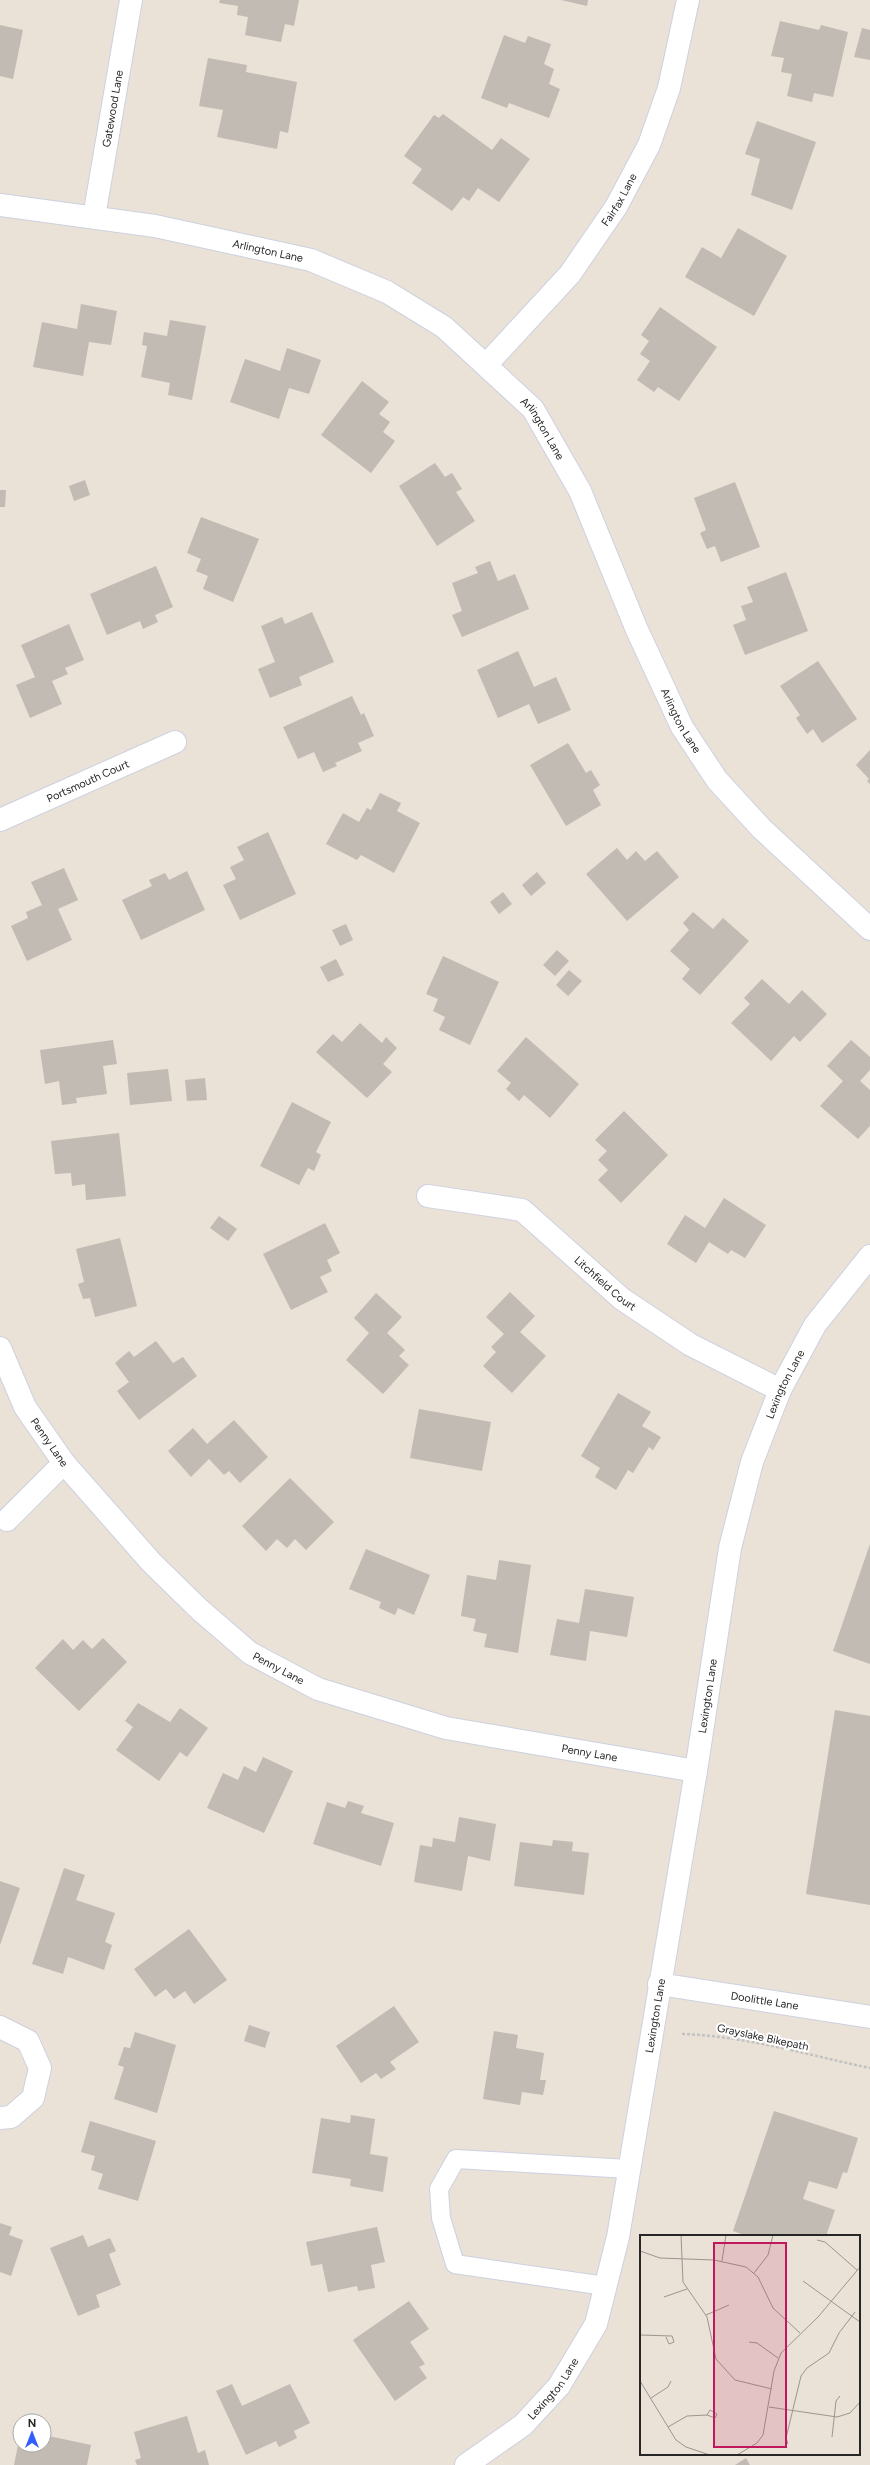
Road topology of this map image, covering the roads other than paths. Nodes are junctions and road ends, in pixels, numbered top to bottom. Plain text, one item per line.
1 (130, 0) edge
2 (688, 0) edge
3 (0, 205) edge
4 (94, 217) junction
5 (486, 365) junction
6 (175, 742) dead end
7 (0, 820) edge
8 (870, 929) edge
9 (428, 1196) dead end
10 (870, 1256) edge
11 (0, 1348) edge
12 (780, 1390) junction
13 (64, 1464) junction
14 (7, 1520) dead end
15 (696, 1771) junction
16 (659, 1984) junction
17 (870, 2017) edge
18 (0, 2027) edge
19 (0, 2118) edge
20 (629, 2169) junction
21 (605, 2286) junction
22 (466, 2465) edge

1 - 4 street, Gatewood Lane
2 - 5 street, Fairfax Lane
3 - 4 street, Arlington Lane
4 - 5 street, Arlington Lane
5 - 8 street, Arlington Lane
6 - 7 street, Portsmouth Court
9 - 12 street, Litchfield Court
10 - 12 street, Lexington Lane
11 - 13 street, Penny Lane
12 - 15 street, Lexington Lane
13 - 14 street
13 - 15 street, Penny Lane
15 - 16 street, Lexington Lane
16 - 17 street, Doolittle Lane
16 - 20 street, Lexington Lane
18 - 19 street
20 - 21 street, Lexington Lane
20 - 21 lane
21 - 22 street, Lexington Lane

